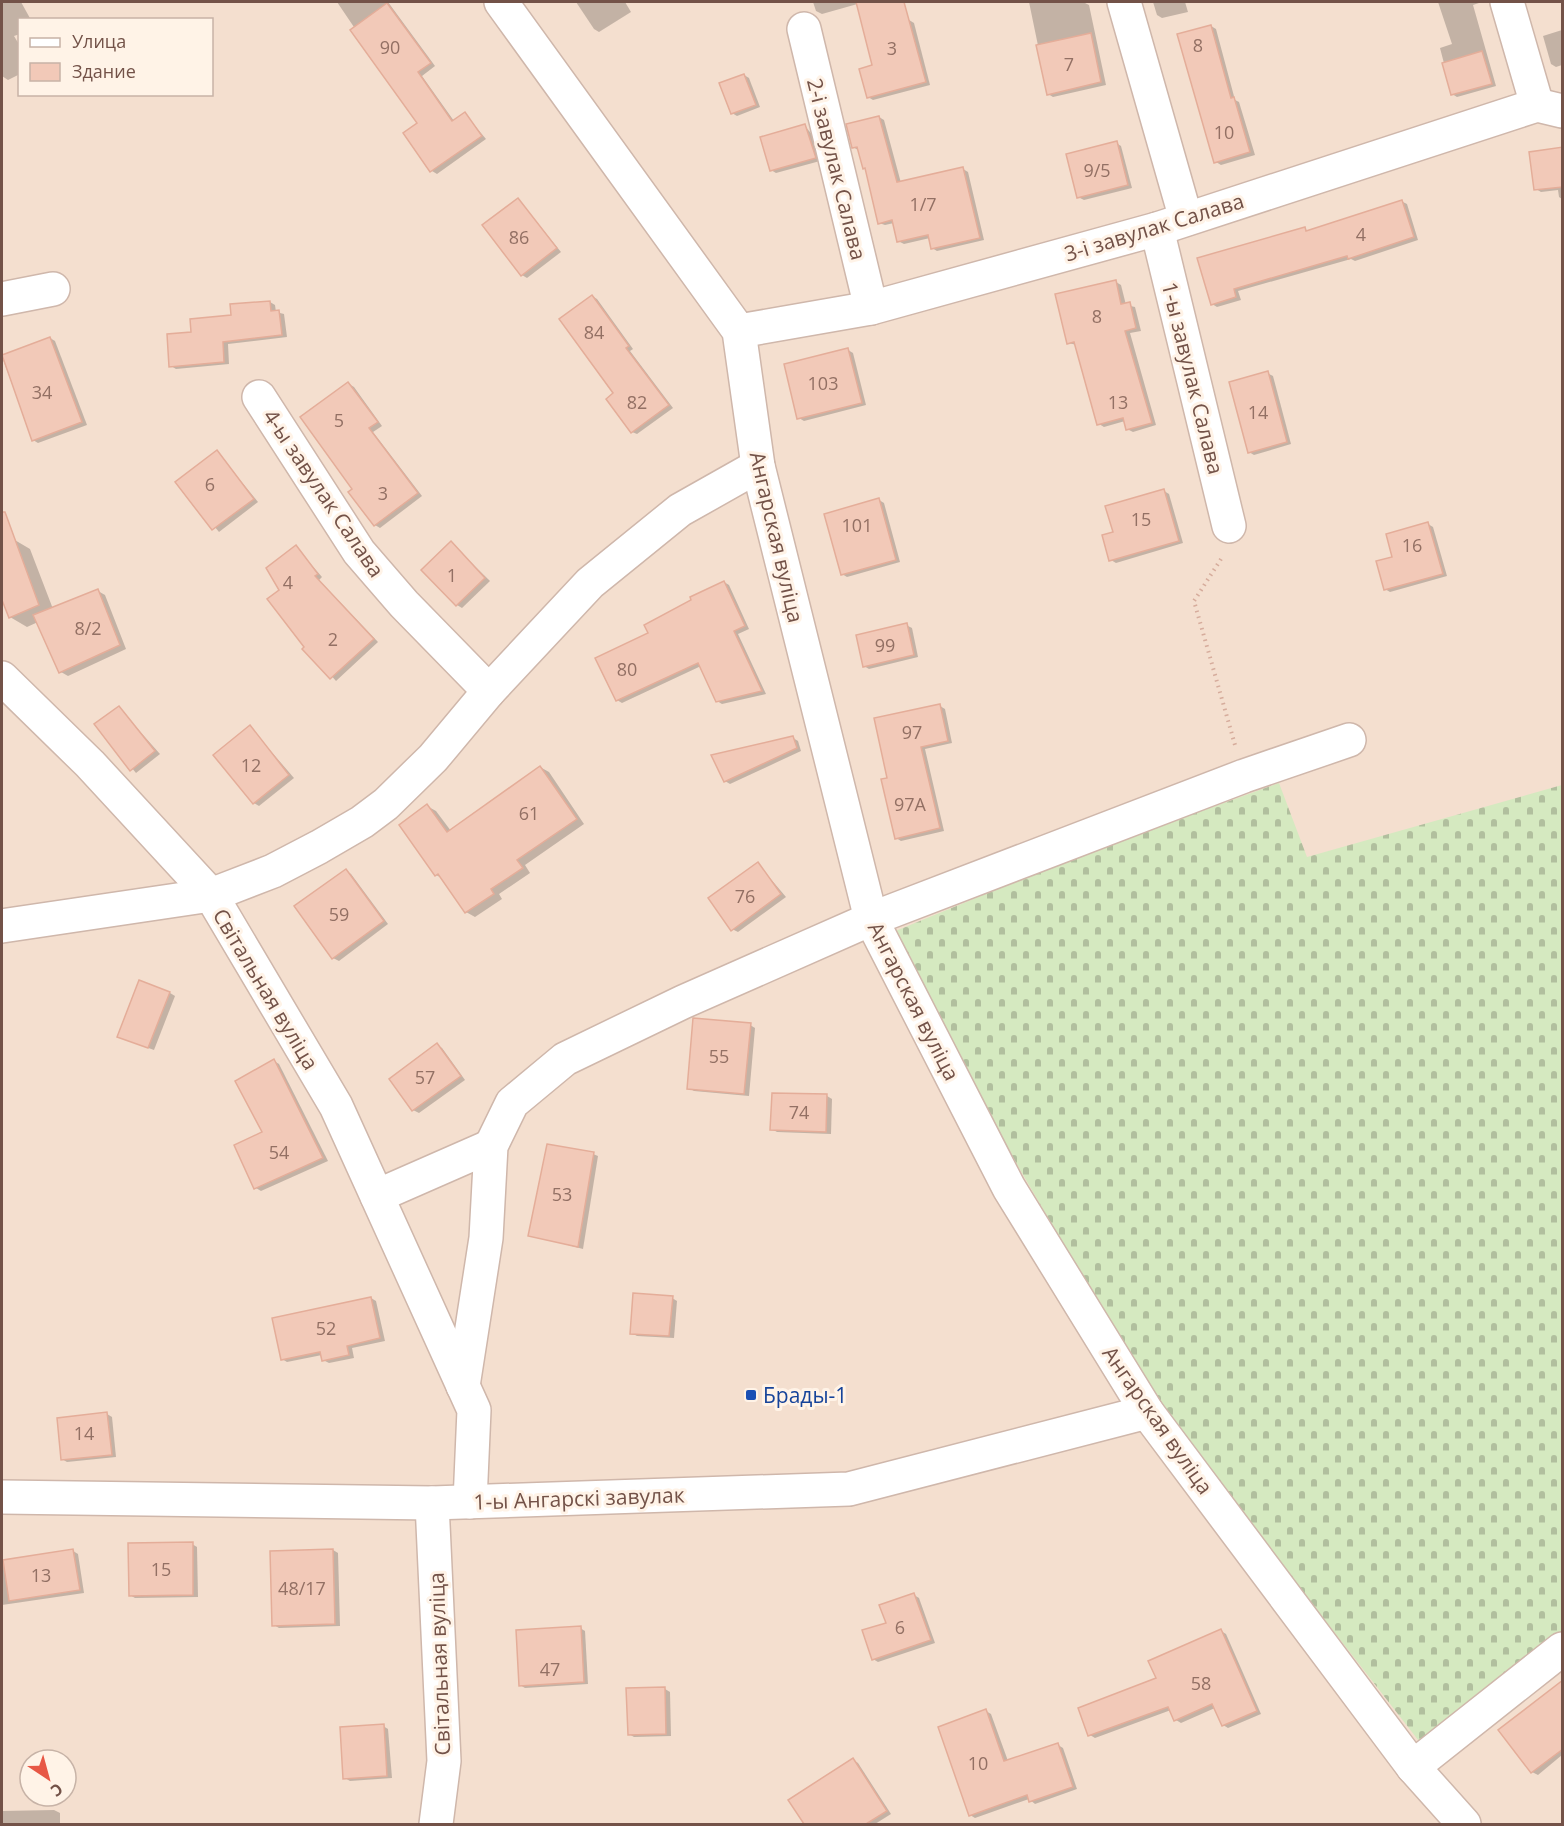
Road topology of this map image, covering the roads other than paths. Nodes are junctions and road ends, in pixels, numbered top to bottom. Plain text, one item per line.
1 (501, 2) edge
2 (1124, 2) edge
3 (1507, 2) edge
4 (804, 29) dead end
5 (1550, 108) edge
6 (1171, 224) junction
7 (53, 289) dead end
8 (2, 299) edge
9 (871, 308) junction
10 (739, 331) junction
11 (258, 398) dead end
12 (758, 466) junction
13 (1229, 526) road end
14 (2, 678) edge
15 (489, 691) junction
16 (1350, 740) dead end
17 (211, 895) junction
18 (871, 919) junction
19 (2, 926) edge
20 (490, 1146) junction
21 (377, 1196) junction
22 (463, 1386) junction
23 (1147, 1412) junction
24 (2, 1497) edge
25 (470, 1502) junction
26 (432, 1503) junction
27 (1563, 1649) edge
28 (1413, 1767) junction
29 (436, 1824) edge
30 (1464, 1824) edge

1 - 10 street, Ангарская вуліца
2 - 6 street, 1-ы завулак Салава
3 - 5 street
4 - 9 street, 2-і завулак Салава
5 - 6 street, 3-і завулак Салава
6 - 9 street, 3-і завулак Салава
6 - 13 street, 1-ы завулак Салава
7 - 8 street
9 - 10 street, 3-і завулак Салава
10 - 12 street, Ангарская вуліца
11 - 15 street, 4-ы завулак Салава
12 - 15 street, Світальная вуліца
12 - 18 street, Ангарская вуліца
14 - 17 street
15 - 17 street, Світальная вуліца
16 - 18 street
17 - 19 street
17 - 21 street, Світальная вуліца
18 - 20 street
18 - 23 street, Ангарская вуліца
20 - 21 street
20 - 22 street
21 - 22 street, Світальная вуліца
22 - 25 street, Світальная вуліца
23 - 25 street, 1-ы Ангарскі завулак
23 - 28 street, Ангарская вуліца
24 - 26 street, 1-ы Ангарскі завулак
25 - 26 street, 1-ы Ангарскі завулак
26 - 29 street, Світальная вуліца
27 - 28 street
28 - 30 street, Ангарская вуліца

